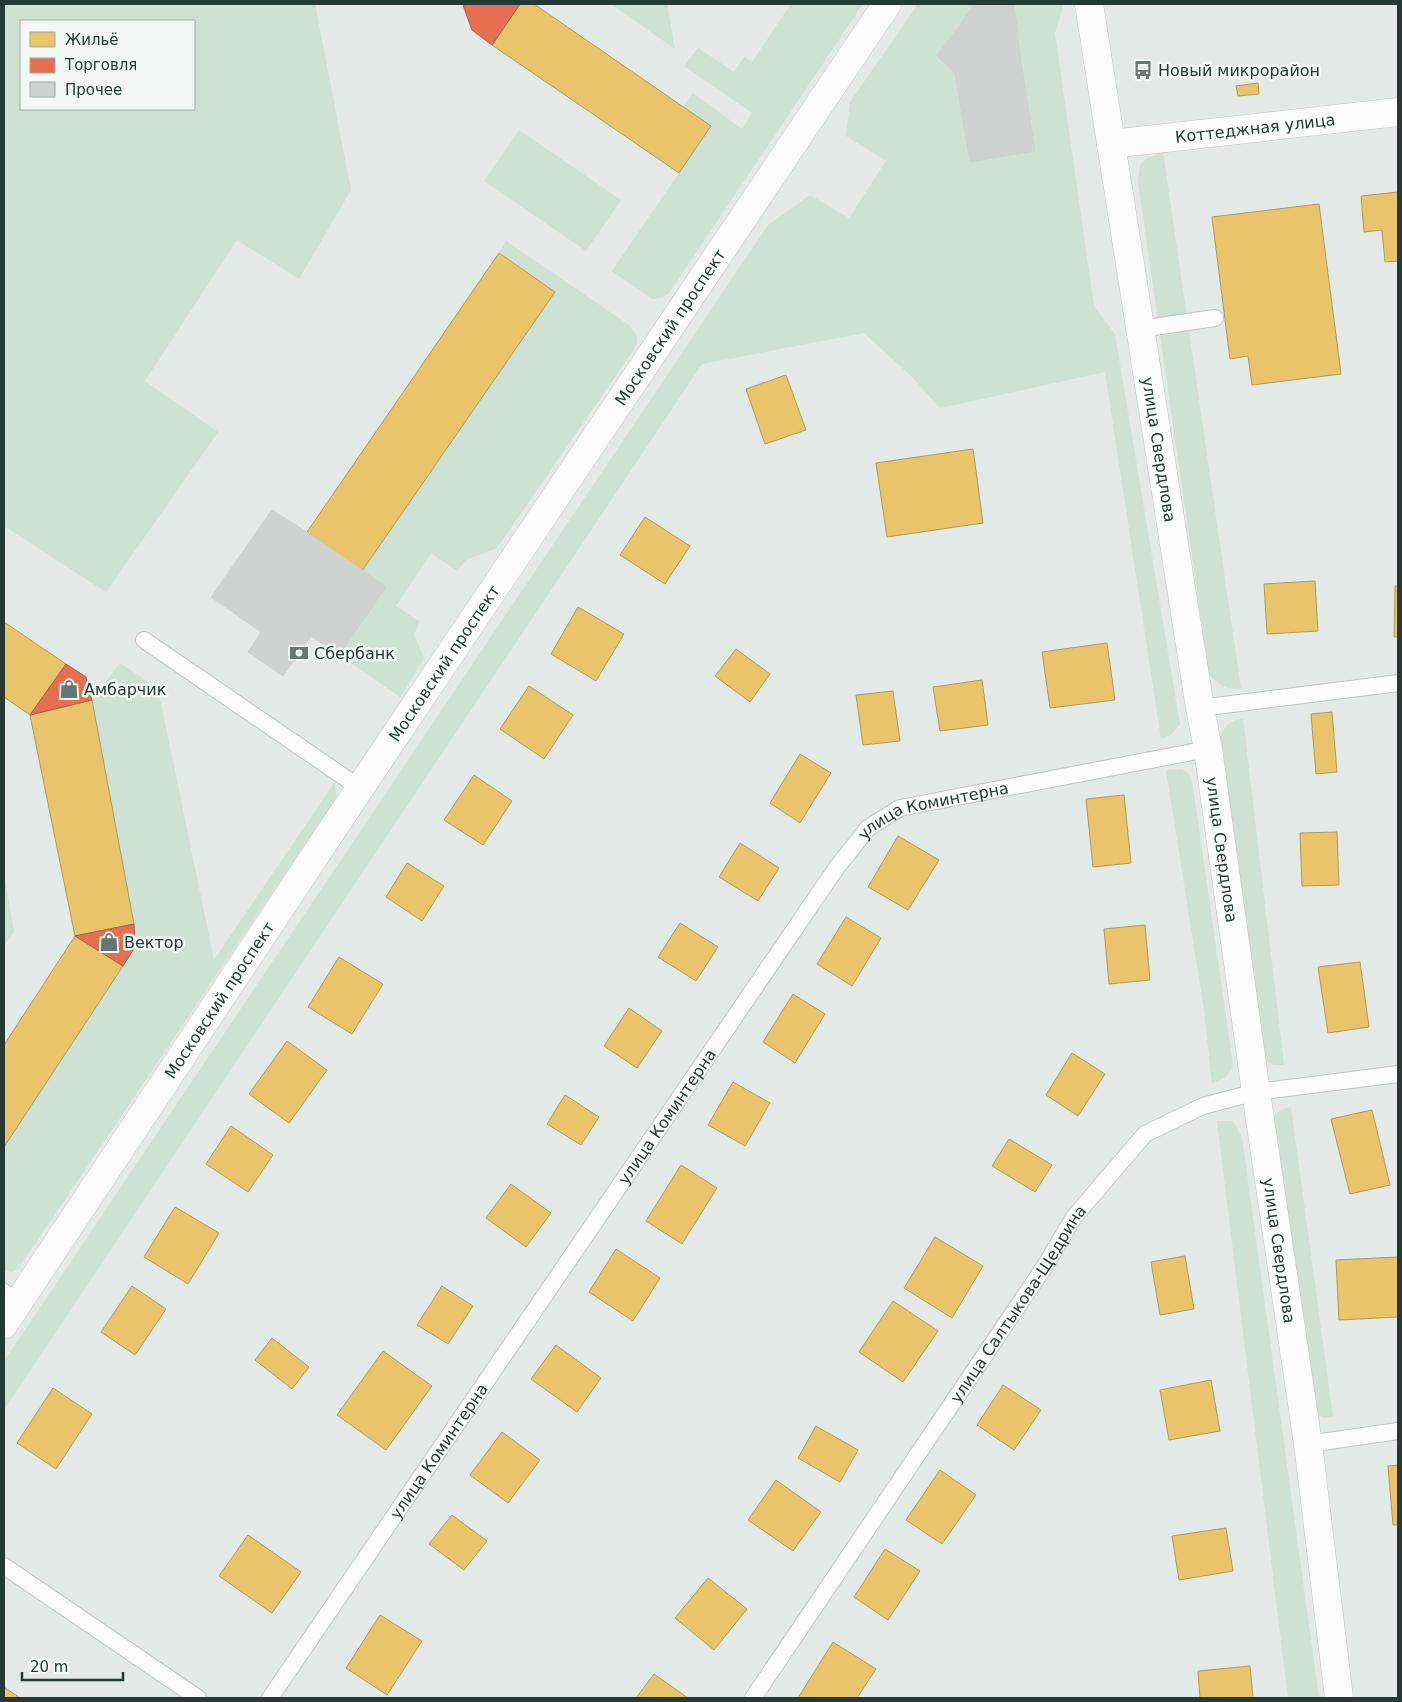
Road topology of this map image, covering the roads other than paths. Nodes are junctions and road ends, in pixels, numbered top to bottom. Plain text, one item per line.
1 (887, 4) edge
2 (1089, 4) edge
3 (1398, 112) edge
4 (1111, 144) junction
5 (1215, 318) dead end
6 (1140, 329) junction
7 (144, 640) dead end
8 (1398, 683) edge
9 (1200, 708) junction
10 (1208, 749) junction
11 (360, 788) junction
12 (1398, 1074) edge
13 (1256, 1092) junction
14 (11, 1296) edge
15 (4, 1324) edge
16 (1398, 1431) edge
17 (1308, 1444) junction
18 (4, 1566) edge
19 (198, 1698) edge
20 (270, 1698) edge
21 (753, 1698) edge
22 (1339, 1698) edge

1 - 11 street, Московский проспект
2 - 4 street, улица Свердлова
3 - 4 street, Коттеджная улица
4 - 6 street, улица Свердлова
5 - 6 lane
6 - 9 street, улица Свердлова
7 - 11 lane
8 - 9 lane
9 - 10 street, улица Свердлова
10 - 13 street, улица Свердлова
10 - 20 lane, улица Коминтерна
11 - 14 street, Московский проспект
12 - 13 lane, улица Салтыкова-Щедрина
13 - 17 street, улица Свердлова
13 - 21 lane, улица Салтыкова-Щедрина
14 - 15 street, Московский проспект
16 - 17 lane
17 - 22 street, улица Свердлова
18 - 19 lane

